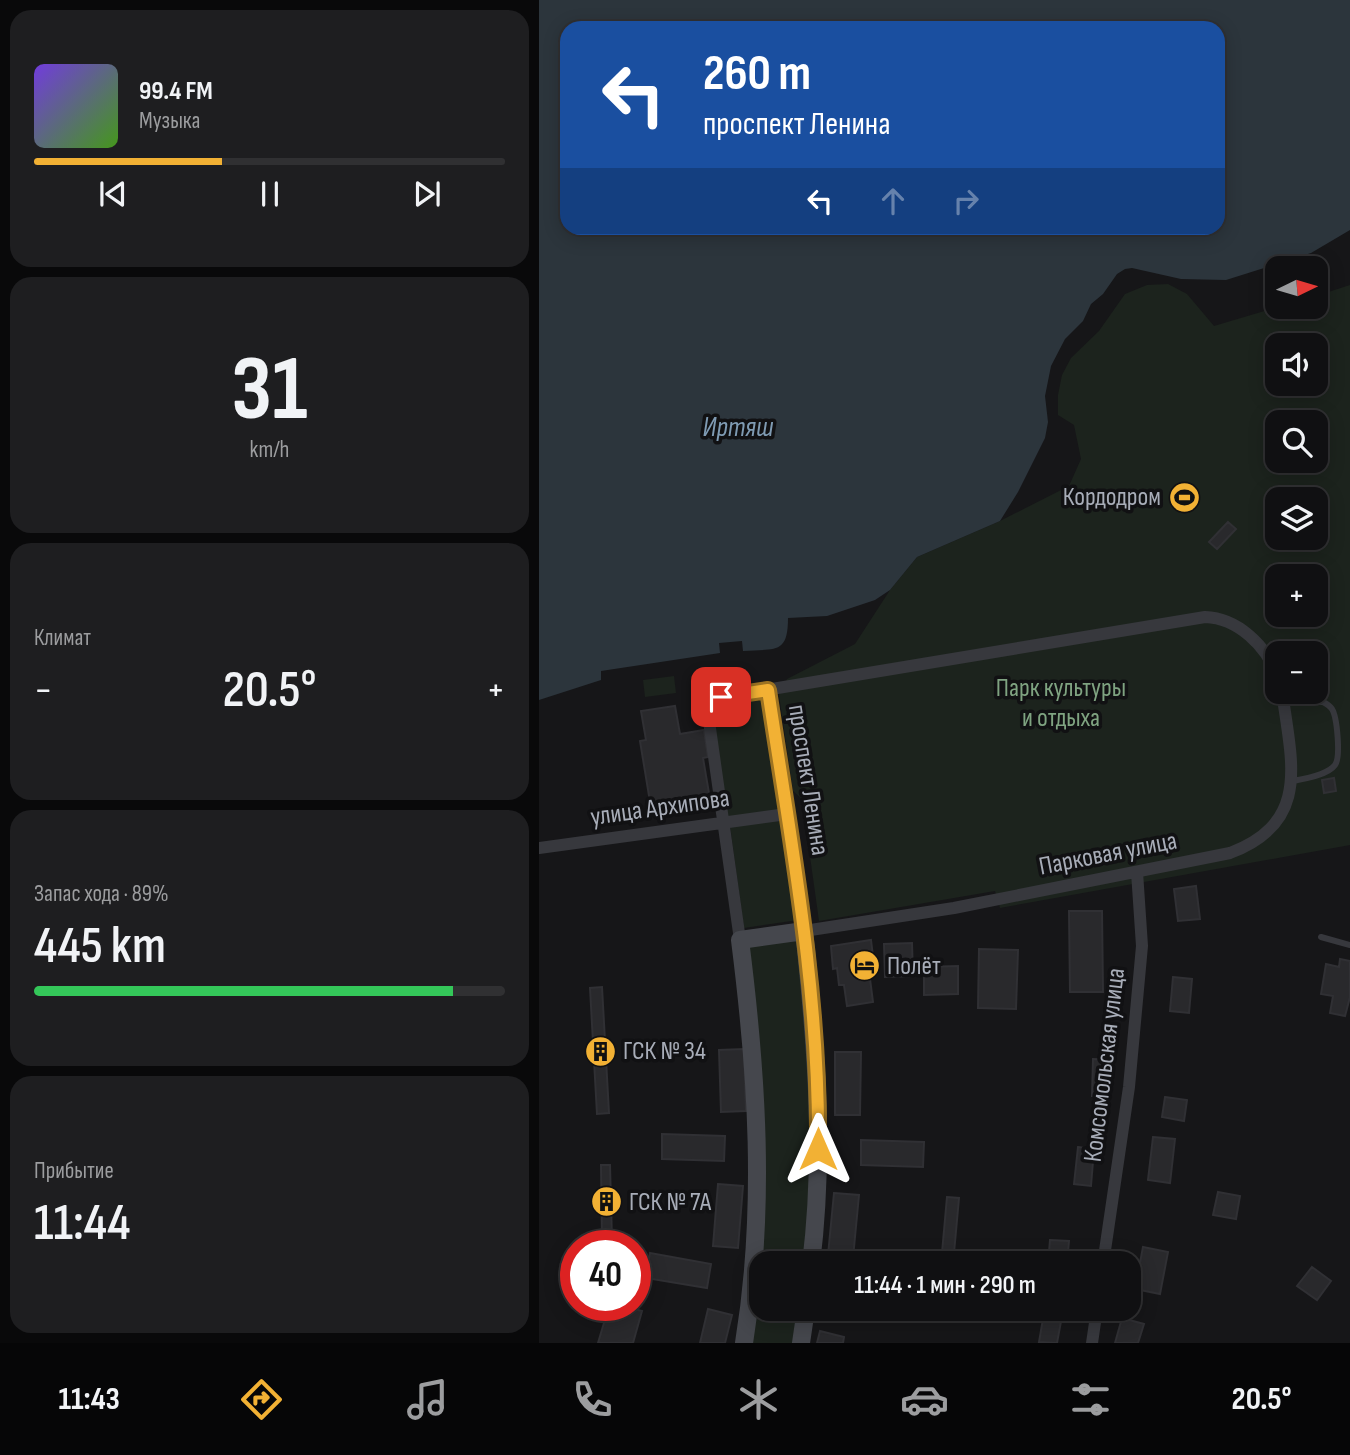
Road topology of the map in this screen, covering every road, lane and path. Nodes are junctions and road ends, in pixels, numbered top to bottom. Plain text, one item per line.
1 (1265, 652) edge
2 (768, 690) junction
3 (1284, 704) edge
4 (1325, 704) edge
5 (1293, 781) junction
6 (787, 814) junction
7 (724, 822) junction
8 (539, 848) edge
9 (1137, 872) junction
10 (804, 931) junction
11 (1321, 937) dead end
12 (740, 940) junction
13 (1350, 945) edge
14 (812, 1251) edge
15 (1105, 1251) edge
16 (804, 1321) edge
17 (1095, 1321) edge
18 (744, 1343) edge
19 (801, 1343) edge
20 (1092, 1343) edge

1 - 2 street
2 - 6 street, проспект Ленина
2 - 7 street, проспект Ленина
3 - 5 street, Парковая улица
4 - 5 lane
5 - 9 street, Парковая улица
6 - 7 street, улица Архипова
6 - 10 street, проспект Ленина
7 - 8 street, улица Архипова
7 - 12 street, проспект Ленина
9 - 10 street, Парковая улица
9 - 15 street, Комсомольская улица
10 - 12 street
10 - 14 street, проспект Ленина
11 - 13 lane
12 - 18 street, проспект Ленина
16 - 19 street
17 - 20 street

